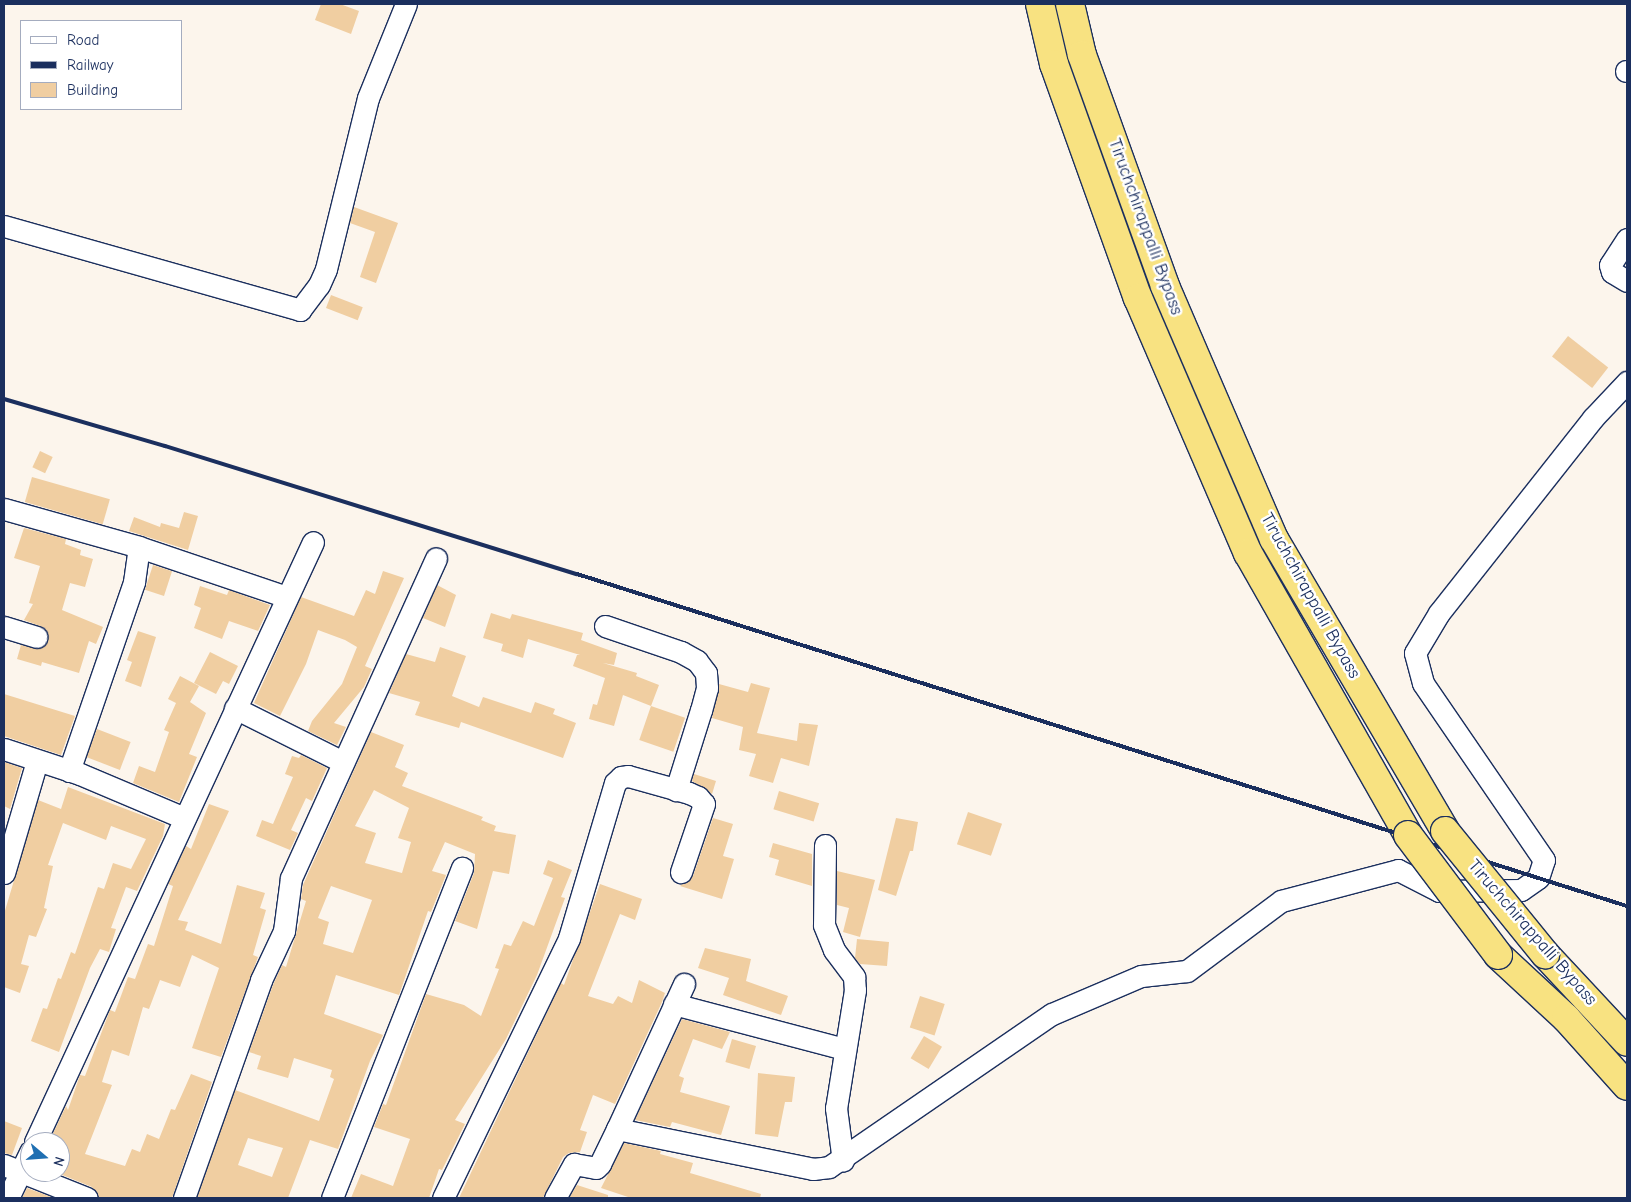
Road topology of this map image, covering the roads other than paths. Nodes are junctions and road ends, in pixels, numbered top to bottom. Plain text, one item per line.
1 (406, 4) edge
2 (1040, 4) edge
3 (1070, 4) edge
4 (4, 226) edge
5 (1627, 240) edge
6 (1627, 282) edge
7 (1627, 382) edge
8 (4, 509) edge
9 (313, 542) dead end
10 (139, 547) junction
11 (436, 558) dead end
12 (287, 597) junction
13 (605, 626) dead end
14 (4, 627) edge
15 (36, 636) dead end
16 (235, 708) junction
17 (4, 750) edge
18 (37, 761) junction
19 (344, 762) junction
20 (69, 771) junction
21 (676, 790) junction
22 (184, 818) junction
23 (825, 845) dead end
24 (462, 868) dead end
25 (681, 872) dead end
26 (4, 873) edge
27 (684, 984) dead end
28 (674, 1004) junction
29 (1627, 1042) edge
30 (844, 1049) junction
31 (1627, 1086) edge
32 (617, 1129) junction
33 (40, 1132) edge
34 (843, 1161) junction
35 (12, 1168) edge
36 (8, 1198) edge
37 (87, 1198) edge
38 (184, 1198) edge
39 (332, 1198) edge
40 (443, 1198) edge
41 (556, 1198) edge

1 - 4 street
2 - 31 highway, Tiruchchirappalli Bypass, bridge
3 - 29 highway, Tiruchchirappalli Bypass, bridge
5 - 6 street
7 - 34 street
8 - 10 street
9 - 12 street
10 - 12 street
10 - 20 street
11 - 19 street
12 - 16 street
13 - 21 street
14 - 15 street
16 - 19 street
16 - 22 street
17 - 18 street
18 - 20 street
18 - 26 street
19 - 38 street
20 - 22 street
21 - 25 street
21 - 40 street
22 - 33 street
23 - 30 street
24 - 39 street
27 - 28 street
28 - 30 street
28 - 32 street
30 - 34 street
32 - 34 street
32 - 41 street
35 - 36 street
35 - 37 street

